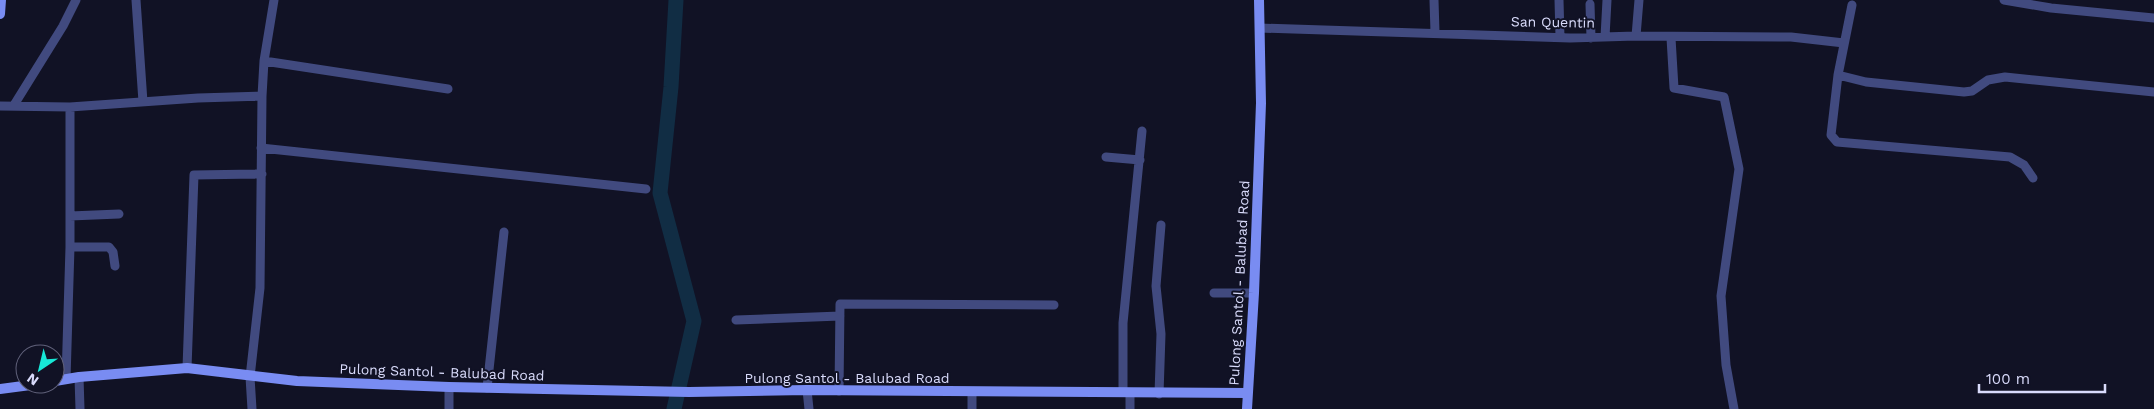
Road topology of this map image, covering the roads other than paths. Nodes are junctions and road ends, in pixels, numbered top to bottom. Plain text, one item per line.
1 (2, 0) edge
2 (76, 0) edge
3 (136, 0) edge
4 (274, 0) edge
5 (1259, 0) edge
6 (1434, 0) edge
7 (1559, 0) edge
8 (1606, 0) edge
9 (1639, 0) edge
10 (2004, 0) edge
11 (1590, 4) dead end
12 (1852, 5) dead end
13 (0, 14) edge
14 (2154, 18) edge
15 (1260, 28) junction
16 (1434, 32) junction
17 (1636, 36) junction
18 (1560, 37) junction
19 (1605, 37) junction
20 (1591, 38) junction
21 (1672, 38) junction
22 (1844, 43) junction
23 (264, 61) junction
24 (1838, 76) junction
25 (448, 89) dead end
26 (2154, 92) edge
27 (262, 96) junction
28 (143, 102) junction
29 (14, 105) junction
30 (0, 106) edge
31 (70, 107) junction
32 (1142, 131) dead end
33 (262, 148) junction
34 (1106, 157) dead end
35 (1140, 160) junction
36 (262, 174) junction
37 (2033, 178) dead end
38 (646, 189) dead end
39 (119, 214) dead end
40 (70, 216) junction
41 (1161, 225) dead end
42 (504, 232) dead end
43 (70, 247) junction
44 (115, 266) dead end
45 (1214, 293) dead end
46 (1254, 293) junction
47 (1054, 305) dead end
48 (840, 316) junction
49 (736, 320) dead end
50 (187, 368) junction
51 (79, 377) junction
52 (250, 377) junction
53 (66, 379) joint
54 (15, 387) edge
55 (449, 387) junction
56 (487, 388) junction
57 (0, 389) edge
58 (807, 390) junction
59 (839, 391) junction
60 (972, 392) junction
61 (1126, 393) junction
62 (1247, 393) junction
63 (1159, 394) junction
64 (80, 409) edge
65 (252, 409) edge
66 (449, 409) edge
67 (809, 409) edge
68 (972, 409) edge
69 (1130, 409) edge
70 (1247, 409) edge
71 (1734, 409) edge

1 - 13 street
2 - 29 street
3 - 28 street
4 - 23 street
5 - 15 street, Pulong Santol - Balubad Road
6 - 16 street
7 - 18 street
8 - 19 street
9 - 17 street
10 - 14 street
11 - 20 street
12 - 22 street
15 - 16 street, San Quentin
15 - 46 street, Pulong Santol - Balubad Road
16 - 18 street, San Quentin
17 - 19 street, San Quentin
17 - 21 street, San Quentin
18 - 20 street, San Quentin
19 - 20 street, San Quentin
21 - 22 street, San Quentin
21 - 71 street
22 - 24 street
23 - 25 street
23 - 27 street
24 - 26 street
24 - 37 street
27 - 28 street
27 - 33 street
28 - 31 street
29 - 30 street
29 - 31 street
31 - 40 street
32 - 35 street
33 - 36 street
33 - 38 street
34 - 35 street
35 - 61 street
36 - 50 street
36 - 52 street
39 - 40 street
40 - 43 street
41 - 63 street
42 - 56 street
43 - 44 street
43 - 53 street
45 - 46 street
46 - 62 street, Pulong Santol - Balubad Road
47 - 48 street
48 - 49 street
48 - 59 street
50 - 51 street, Pulong Santol - Balubad Road
50 - 52 street, Pulong Santol - Balubad Road
51 - 53 street, Pulong Santol - Balubad Road
51 - 64 street
52 - 55 street, Pulong Santol - Balubad Road
52 - 65 street
54 - 57 street
55 - 56 street, Pulong Santol - Balubad Road
55 - 66 street
56 - 58 street, Pulong Santol - Balubad Road
58 - 59 street, Pulong Santol - Balubad Road
58 - 67 street
59 - 60 street, Pulong Santol - Balubad Road
60 - 61 street, Pulong Santol - Balubad Road
60 - 68 street
61 - 63 street, Pulong Santol - Balubad Road
61 - 69 street
62 - 63 street, Pulong Santol - Balubad Road
62 - 70 street

